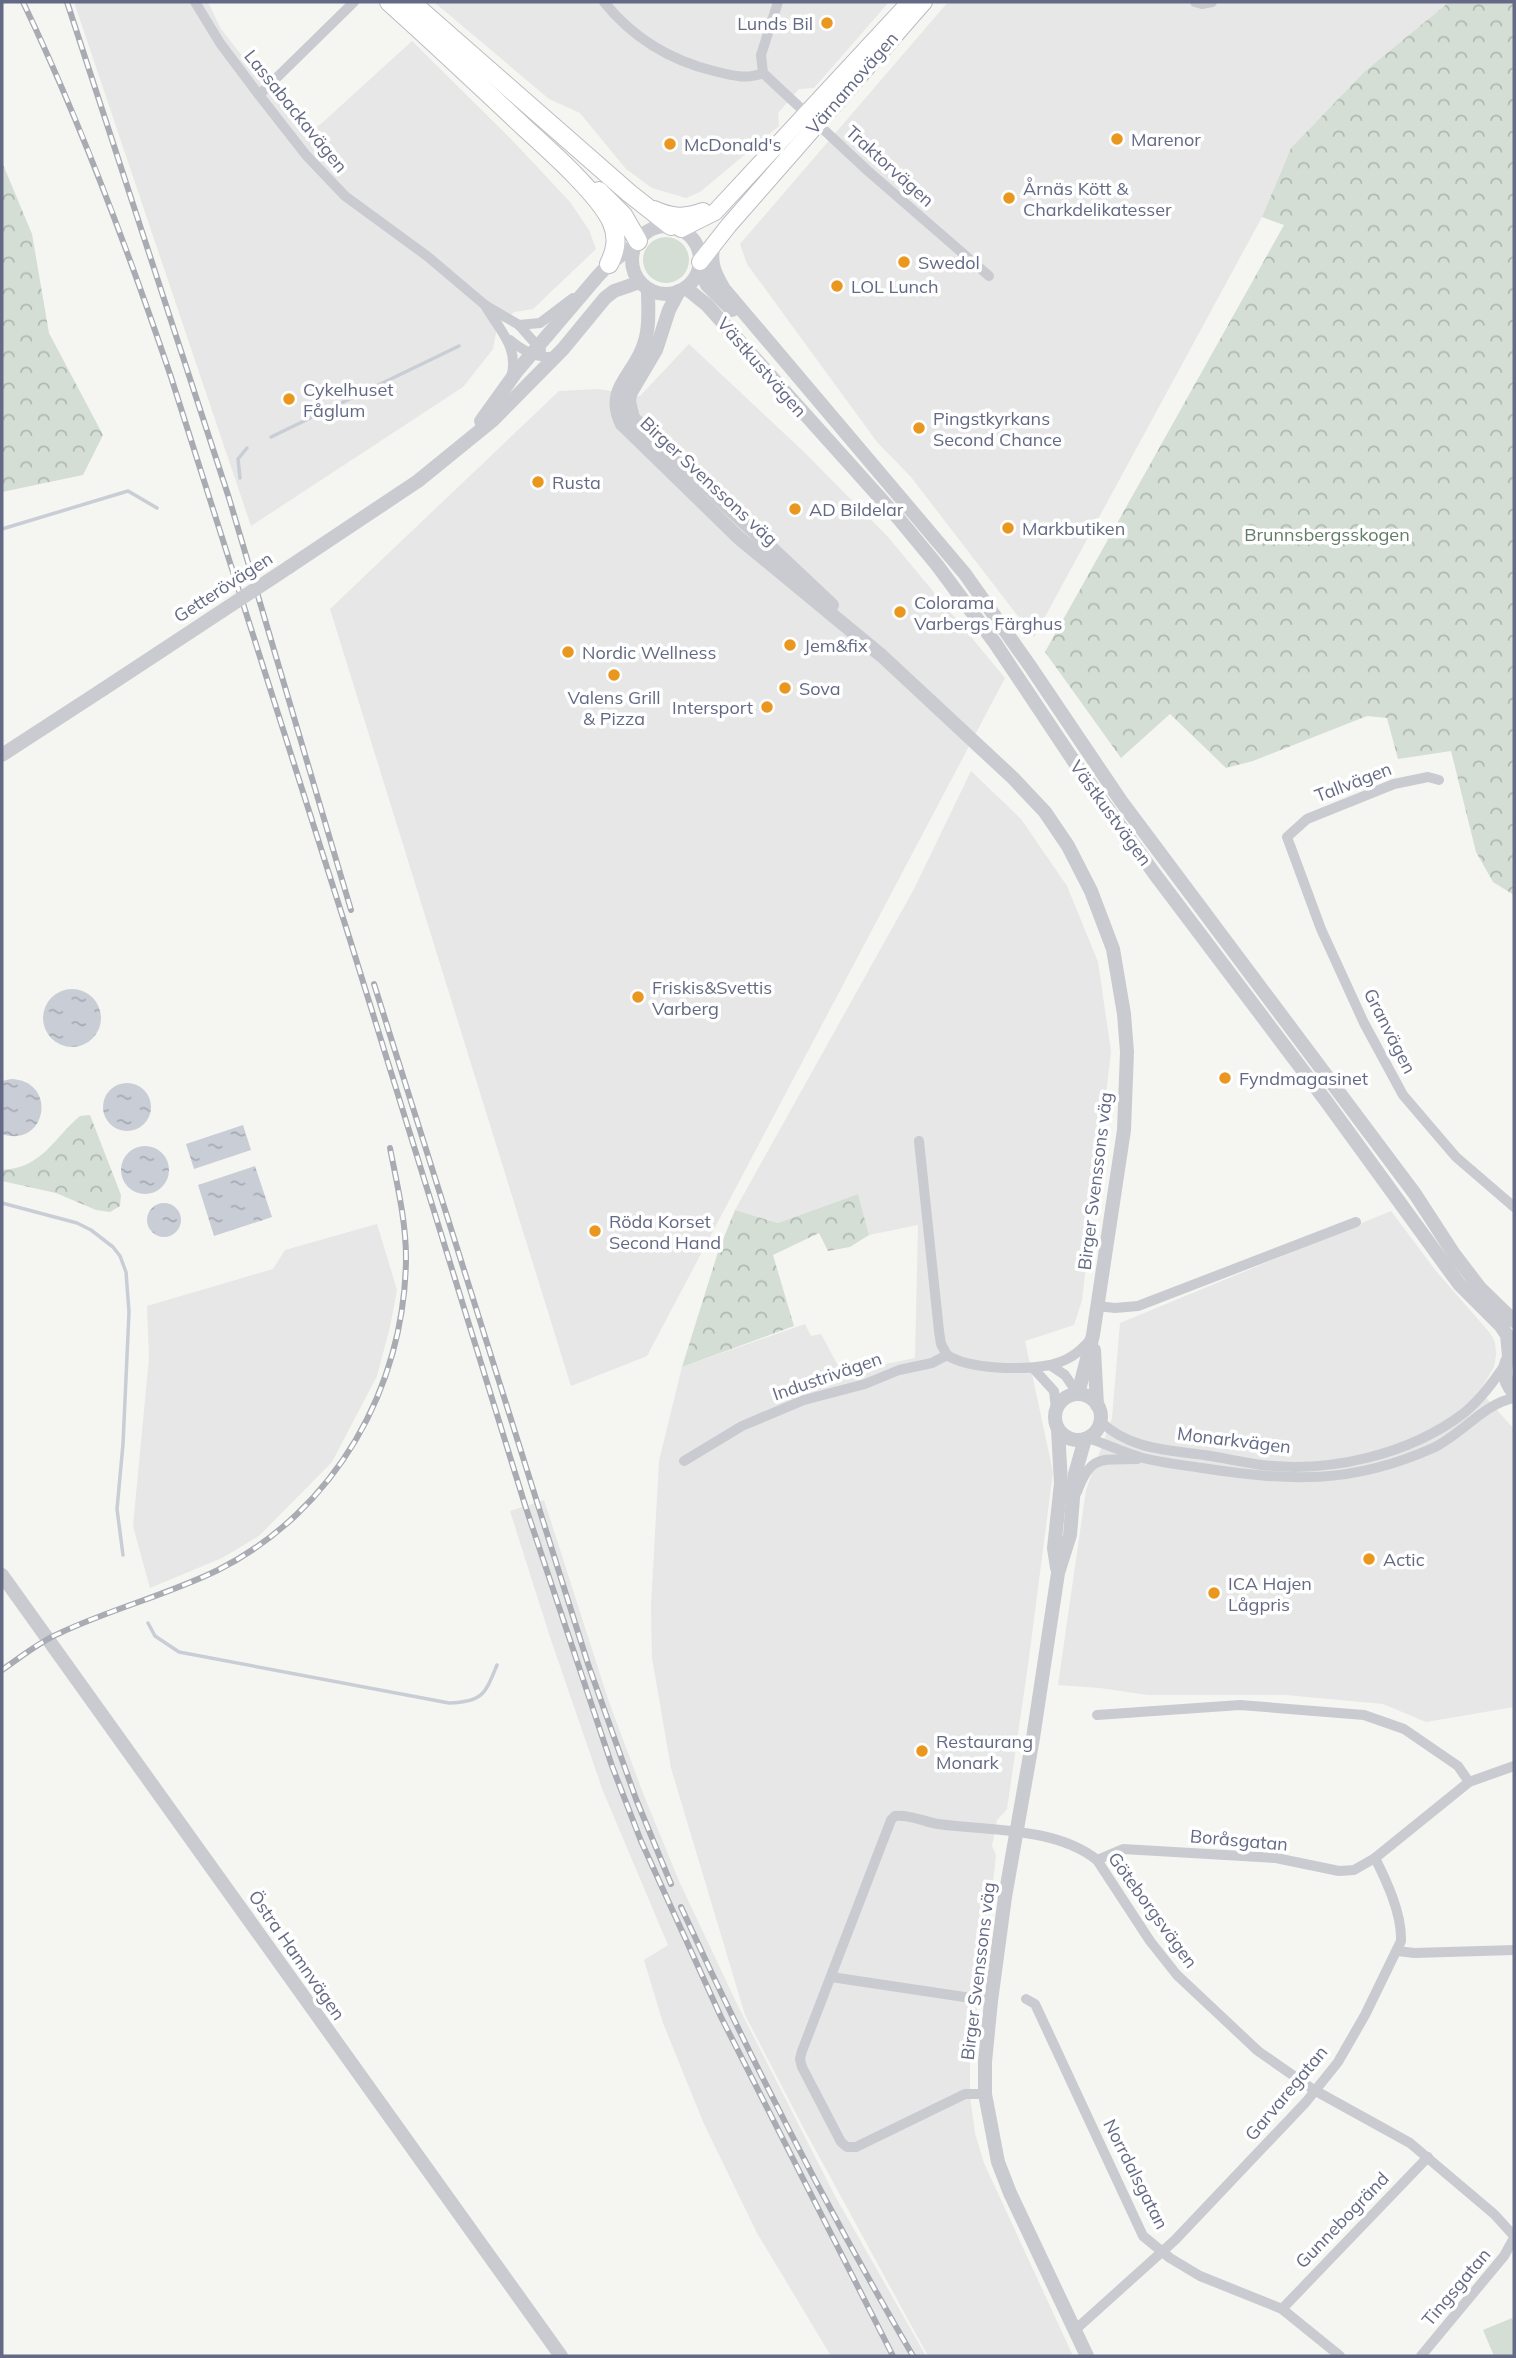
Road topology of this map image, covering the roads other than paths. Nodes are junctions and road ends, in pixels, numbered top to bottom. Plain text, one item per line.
1 (195, 2) edge
2 (354, 2) edge
3 (389, 2) edge
4 (411, 2) edge
5 (604, 2) edge
6 (778, 2) edge
7 (910, 2) edge
8 (924, 2) edge
9 (1195, 2) edge
10 (1212, 2) edge
11 (763, 73) junction
12 (259, 95) junction
13 (811, 118) junction
14 (764, 159) junction
15 (563, 163) junction
16 (639, 202) junction
17 (676, 228) junction
18 (636, 243) junction
19 (715, 244) junction
20 (699, 265) junction
21 (603, 271) junction
22 (989, 276) dead end
23 (644, 286) junction
24 (683, 290) junction
25 (485, 305) junction
26 (519, 325) junction
27 (508, 338) junction
28 (779, 355) junction
29 (544, 356) junction
30 (510, 382) junction
31 (461, 447) junction
32 (882, 656) junction
33 (2, 755) edge
34 (1439, 780) dead end
35 (1287, 837) joint
36 (919, 1141) dead end
37 (1514, 1207) edge
38 (1356, 1222) dead end
39 (1097, 1306) junction
40 (1514, 1321) edge
41 (1093, 1335) junction
42 (947, 1354) junction
43 (1510, 1357) edge
44 (1050, 1365) junction
45 (1033, 1368) junction
46 (1078, 1394) junction
47 (1514, 1395) edge
48 (1097, 1405) junction
49 (1056, 1409) junction
50 (1100, 1421) junction
51 (1058, 1430) junction
52 (1086, 1439) junction
53 (1143, 1458) junction
54 (684, 1461) dead end
55 (1074, 1502) junction
56 (1058, 1573) junction
57 (2, 1575) edge
58 (1097, 1715) dead end
59 (1514, 1766) edge
60 (1469, 1782) junction
61 (1017, 1832) junction
62 (1375, 1858) junction
63 (1097, 1860) junction
64 (1514, 1950) edge
65 (1398, 1951) junction
66 (831, 1977) junction
67 (1027, 1999) dead end
68 (991, 2001) junction
69 (1314, 2090) junction
70 (985, 2094) junction
71 (1428, 2157) junction
72 (1514, 2237) edge
73 (1161, 2252) junction
74 (1282, 2309) junction
75 (1075, 2330) junction
76 (561, 2356) edge
77 (1087, 2356) edge
78 (1340, 2356) edge
79 (1421, 2356) edge

1 - 12 street, Lassabackavägen
2 - 12 street
3 - 15 main road
4 - 16 main road
5 - 11 street
6 - 11 street
7 - 13 main road, Värnamovägen
8 - 13 main road, Värnamovägen
9 - 10 street
11 - 13 street, Traktorvägen
12 - 25 street, Lassabackavägen
13 - 14 main road, Värnamovägen
13 - 19 main road, Värnamovägen
13 - 22 street, Traktorvägen
14 - 16 main road, Värnamovägen
14 - 17 main road, Värnamovägen
15 - 18 main road
15 - 21 main road
16 - 17 main road
17 - 18 street
17 - 20 street
18 - 21 street, Getterövägen
18 - 23 street
19 - 20 main road, Värnamovägen
19 - 28 street, Västkustvägen
20 - 24 street
20 - 28 street, Västkustvägen
21 - 26 street
21 - 29 street, Getterövägen
23 - 24 street
23 - 29 street, Getterövägen
23 - 32 street, Birger Svenssons väg
24 - 32 street, Birger Svenssons väg
24 - 43 street, Västkustvägen
25 - 26 street
25 - 27 street
26 - 29 street
27 - 29 street
27 - 30 street
28 - 40 street, Västkustvägen
29 - 30 street, Getterövägen
29 - 31 street, Getterövägen
30 - 31 street, Getterövägen
31 - 33 street, Getterövägen, bridge
32 - 39 street, Birger Svenssons väg
34 - 35 street, Tallvägen
35 - 37 street, Granvägen
36 - 42 street
38 - 39 street
39 - 41 street, Birger Svenssons väg
41 - 44 street
41 - 46 street, Birger Svenssons väg
41 - 48 street, Birger Svenssons väg
42 - 45 street
42 - 54 street, Industrivägen
43 - 47 street, Västkustvägen
43 - 50 street, Monarkvägen
44 - 45 street
44 - 46 street
45 - 49 street
46 - 48 street
46 - 49 street
47 - 53 street, Monarkvägen
48 - 50 street, Birger Svenssons väg
49 - 51 street, Birger Svenssons väg
50 - 52 street, Birger Svenssons väg
51 - 52 street
51 - 56 street, Birger Svenssons väg
52 - 53 street, Monarkvägen
52 - 55 street, Birger Svenssons väg
53 - 55 street, Monarkvägen
55 - 56 street, Birger Svenssons väg
56 - 61 street, Birger Svenssons väg
57 - 76 street, Östra Hamnvägen
58 - 60 street
59 - 60 street
60 - 62 street
61 - 63 street, Göteborgsvägen
61 - 66 street, Göteborgsvägen
61 - 68 street, Birger Svenssons väg
62 - 63 street, Boråsgatan
62 - 65 street
63 - 69 street, Göteborgsvägen
64 - 65 street
65 - 69 street, Garvaregatan
66 - 68 street
66 - 70 street
67 - 73 street, Norrdalsgatan
68 - 70 street, Birger Svenssons väg
69 - 71 street, Göteborgsvägen
69 - 73 street, Garvaregatan
70 - 75 street, Birger Svenssons väg
71 - 72 street, Göteborgsvägen
71 - 74 street, Gunnebogränd
72 - 79 street, Tingsgatan
73 - 74 street, Norrdalsgatan
73 - 75 street, Garvaregatan
74 - 78 street, Norrdalsgatan
75 - 77 street, Birger Svenssons väg

